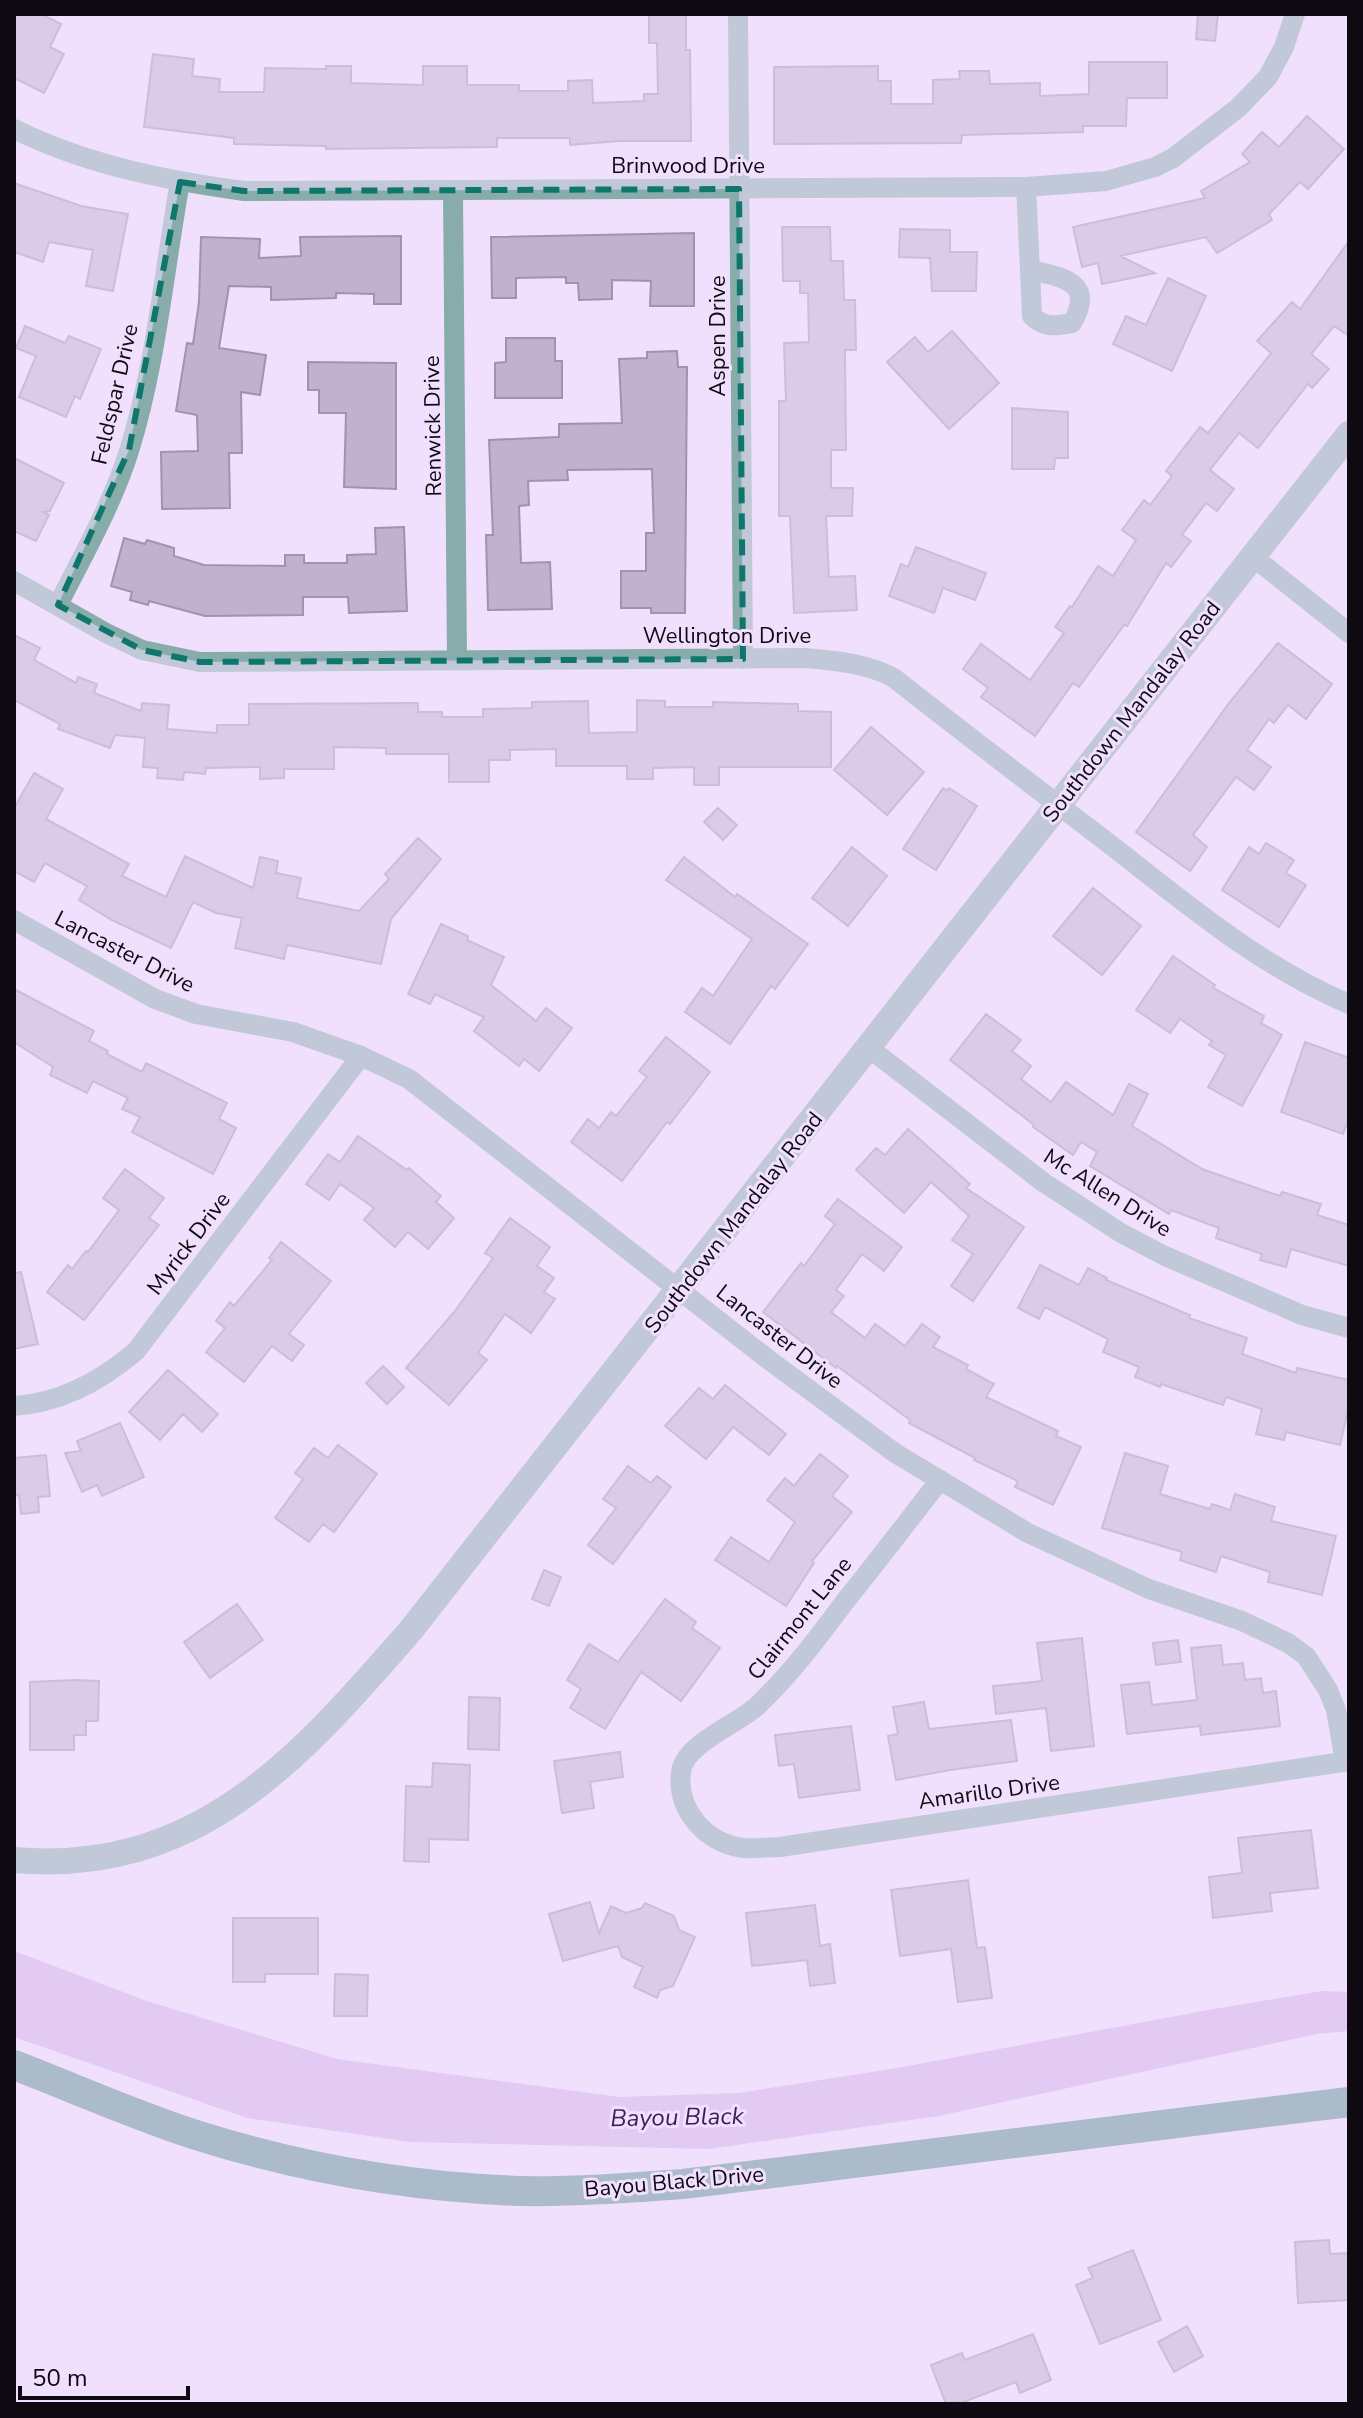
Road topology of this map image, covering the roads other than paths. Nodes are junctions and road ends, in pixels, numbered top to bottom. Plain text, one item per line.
1 (738, 14) edge
2 (1295, 14) edge
3 (14, 129) edge
4 (180, 182) junction
5 (1026, 187) junction
6 (739, 189) junction
7 (453, 191) junction
8 (1030, 270) dead end
9 (1349, 434) edge
10 (1252, 556) junction
11 (14, 581) edge
12 (58, 605) junction
13 (1349, 633) edge
14 (743, 659) junction
15 (457, 660) junction
16 (1058, 805) junction
17 (14, 920) edge
18 (1349, 1004) edge
19 (869, 1048) junction
20 (361, 1056) junction
21 (680, 1289) junction
22 (1349, 1328) edge
23 (14, 1406) edge
24 (940, 1480) junction
25 (1347, 1761) edge
26 (681, 1771) joint
27 (14, 1860) edge
28 (14, 2065) edge
29 (1349, 2102) edge

1 - 6 street, Aspen Drive
2 - 5 street, Brinwood Drive
3 - 4 street, Brinwood Drive
4 - 7 street, Brinwood Drive
4 - 12 street, Feldspar Drive
5 - 6 street, Brinwood Drive
5 - 8 street
6 - 7 street, Brinwood Drive
6 - 14 street, Aspen Drive
7 - 15 street, Renwick Drive
9 - 10 street, Southdown Mandalay Road
10 - 13 street
10 - 16 street, Southdown Mandalay Road
11 - 12 street, Wellington Drive
12 - 15 street, Wellington Drive
14 - 15 street, Wellington Drive
14 - 16 street, Wellington Drive
16 - 18 street, Wellington Drive
16 - 19 street, Southdown Mandalay Road
17 - 20 street, Lancaster Drive
19 - 21 street, Southdown Mandalay Road
19 - 22 street, Mc Allen Drive
20 - 21 street, Lancaster Drive
20 - 23 street, Myrick Drive
21 - 24 street, Lancaster Drive
21 - 27 street, Southdown Mandalay Road
24 - 25 street, Lancaster Drive
24 - 26 street, Clairmont Lane
25 - 26 street, Amarillo Drive
28 - 29 main road, Bayou Black Drive

